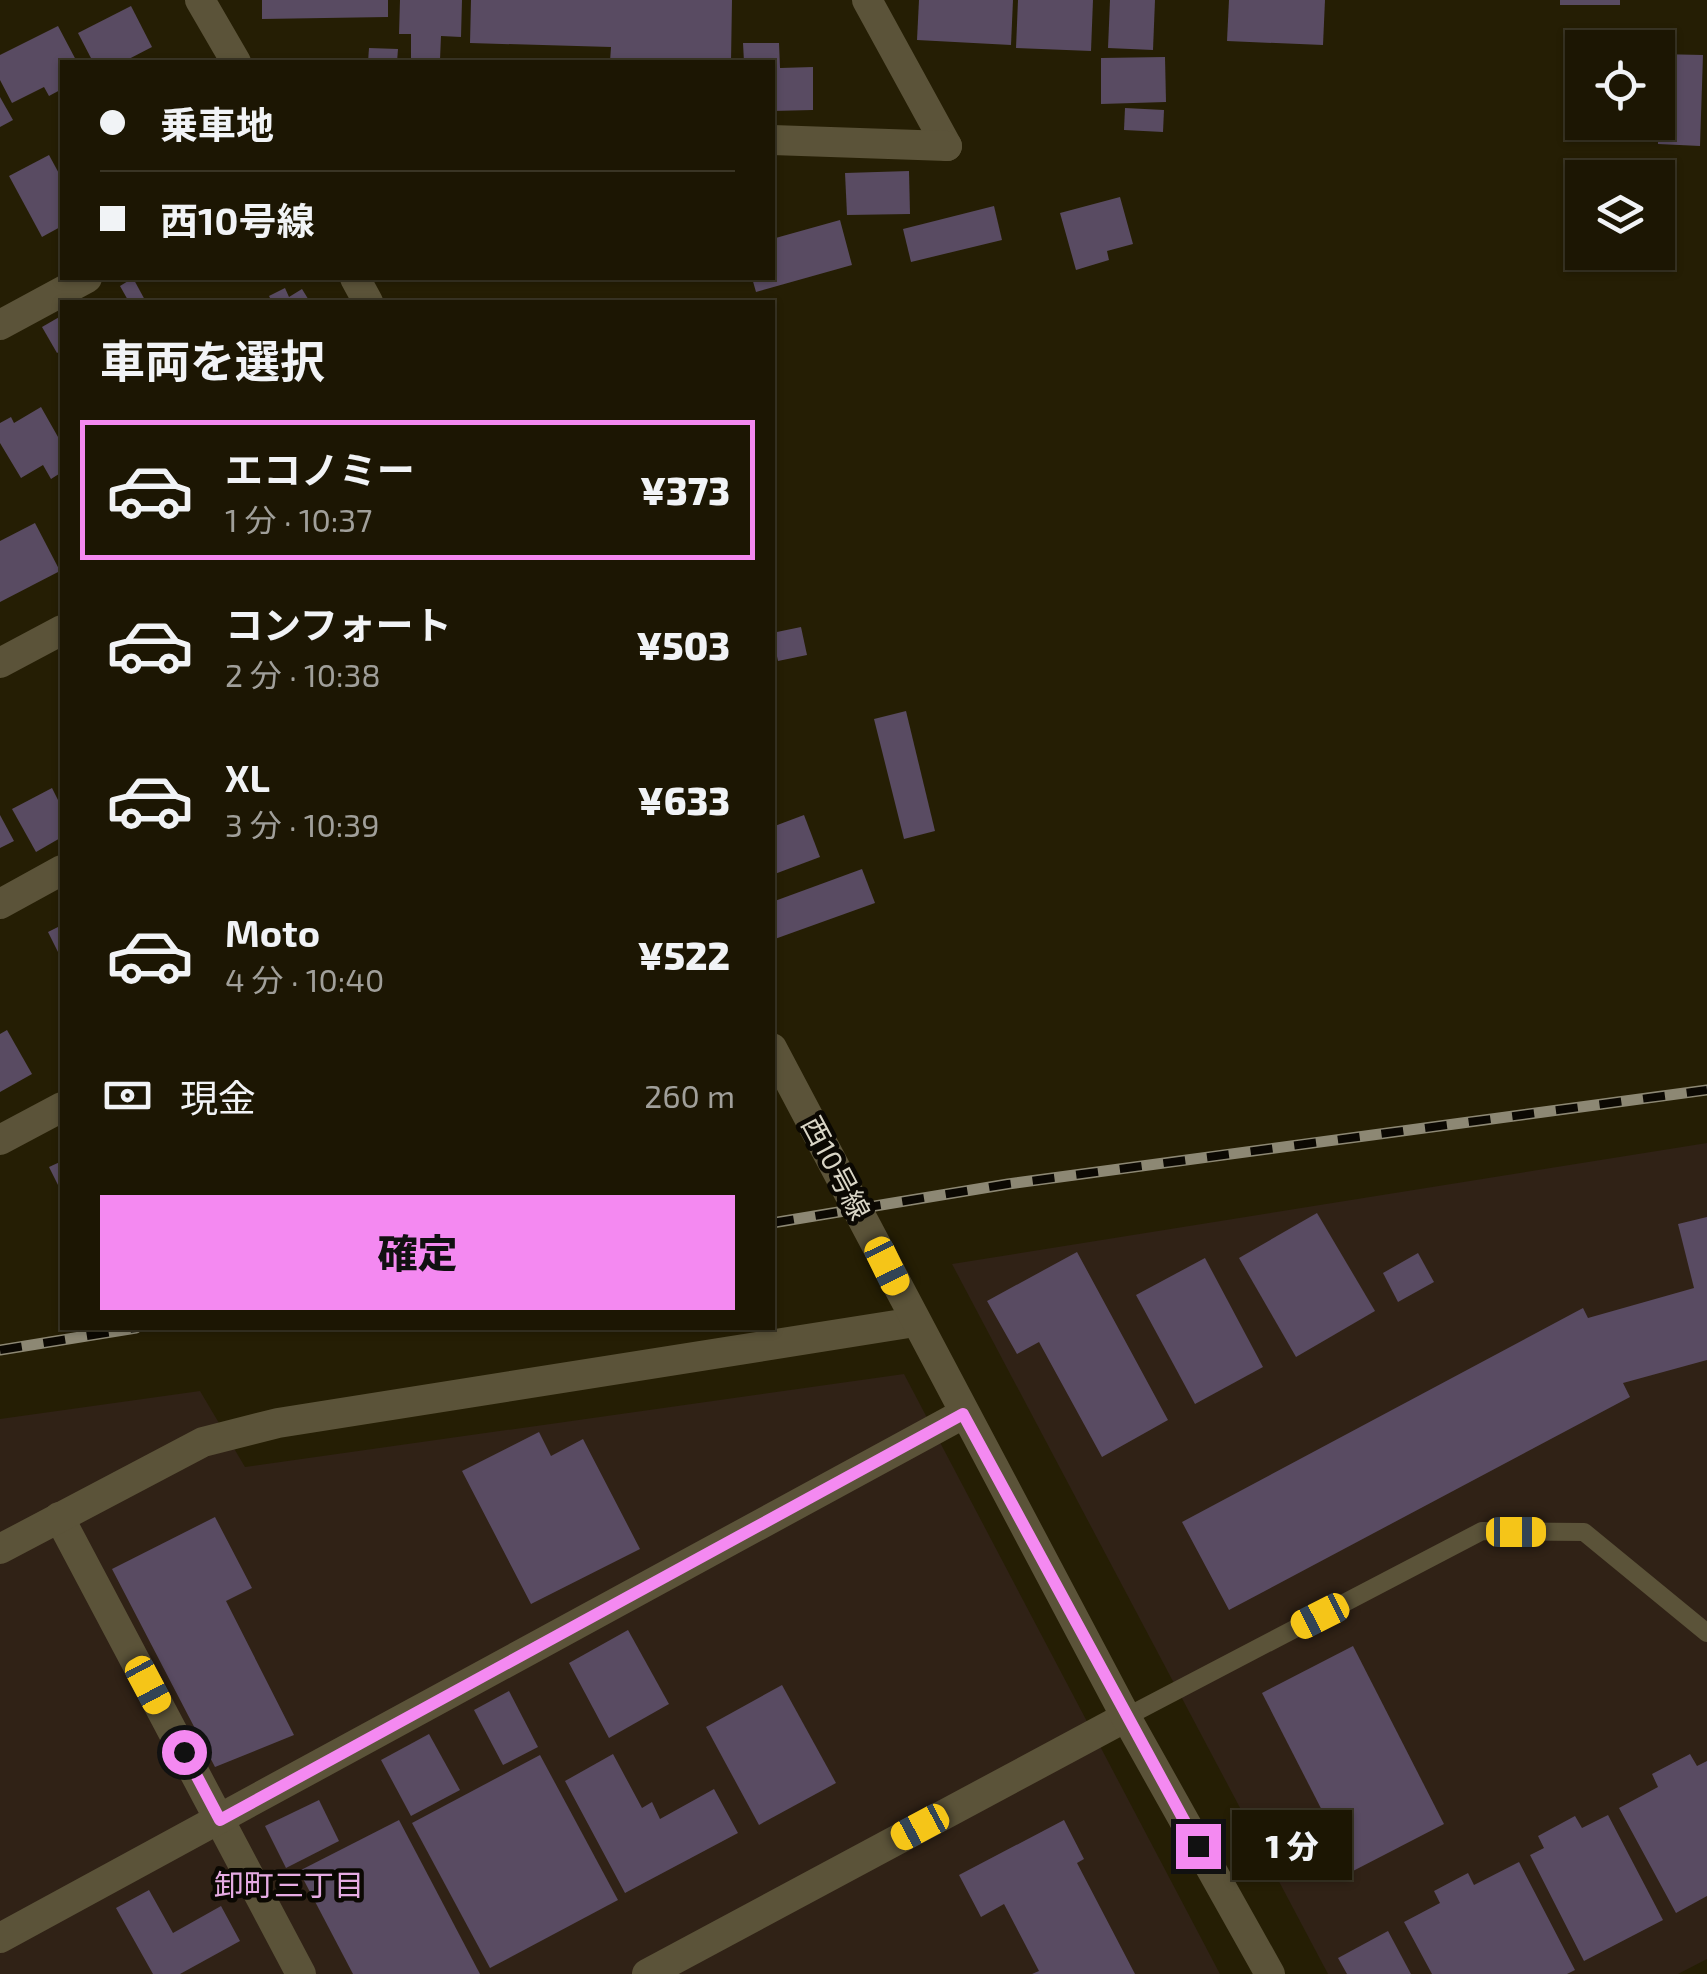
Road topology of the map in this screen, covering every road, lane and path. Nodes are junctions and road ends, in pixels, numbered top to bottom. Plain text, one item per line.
1 (200, 0) edge
2 (867, 0) edge
3 (235, 60) edge
4 (775, 140) edge
5 (84, 280) edge
6 (0, 325) edge
7 (60, 631) edge
8 (0, 664) edge
9 (60, 871) edge
10 (0, 904) edge
11 (775, 1054) edge
12 (60, 1108) edge
13 (0, 1140) edge
14 (915, 1322) junction
15 (963, 1414) junction
16 (59, 1517) junction
17 (0, 1548) edge
18 (1707, 1633) edge
19 (1126, 1717) junction
20 (220, 1820) junction
21 (0, 1938) edge
22 (301, 1974) edge
23 (647, 1974) edge
24 (1270, 1974) edge

1 - 3 street
2 - 4 street
5 - 6 street
7 - 8 street
9 - 10 street
11 - 14 street, 西10号線
12 - 13 street
14 - 15 street, 西10号線
14 - 16 street
15 - 19 street, 西10号線
15 - 20 street
16 - 17 street
16 - 20 street
18 - 19 lane
19 - 23 street
19 - 24 street, 西10号線
20 - 21 street
20 - 22 street

